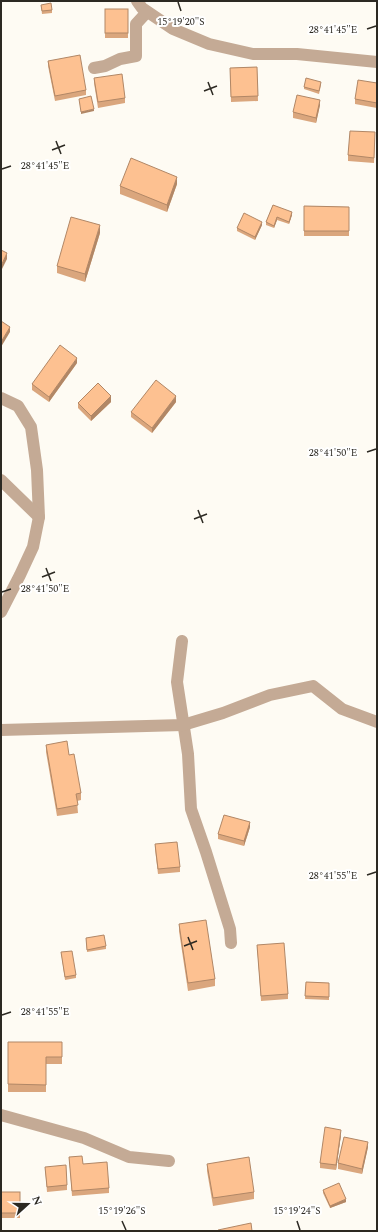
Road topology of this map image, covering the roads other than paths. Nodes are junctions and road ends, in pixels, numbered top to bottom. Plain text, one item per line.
1 (137, 1) edge
2 (147, 12) junction
3 (377, 62) edge
4 (94, 68) dead end
5 (1, 398) edge
6 (1, 480) edge
7 (39, 517) junction
8 (1, 612) edge
9 (182, 641) dead end
10 (377, 722) edge
11 (183, 725) junction
12 (1, 730) edge
13 (232, 943) dead end
14 (1, 1115) edge
15 (169, 1161) dead end

1 - 2 street
2 - 3 street
2 - 4 street
5 - 7 street
6 - 7 street
7 - 8 street
9 - 11 street
10 - 11 street
11 - 12 street
11 - 13 street
14 - 15 street

